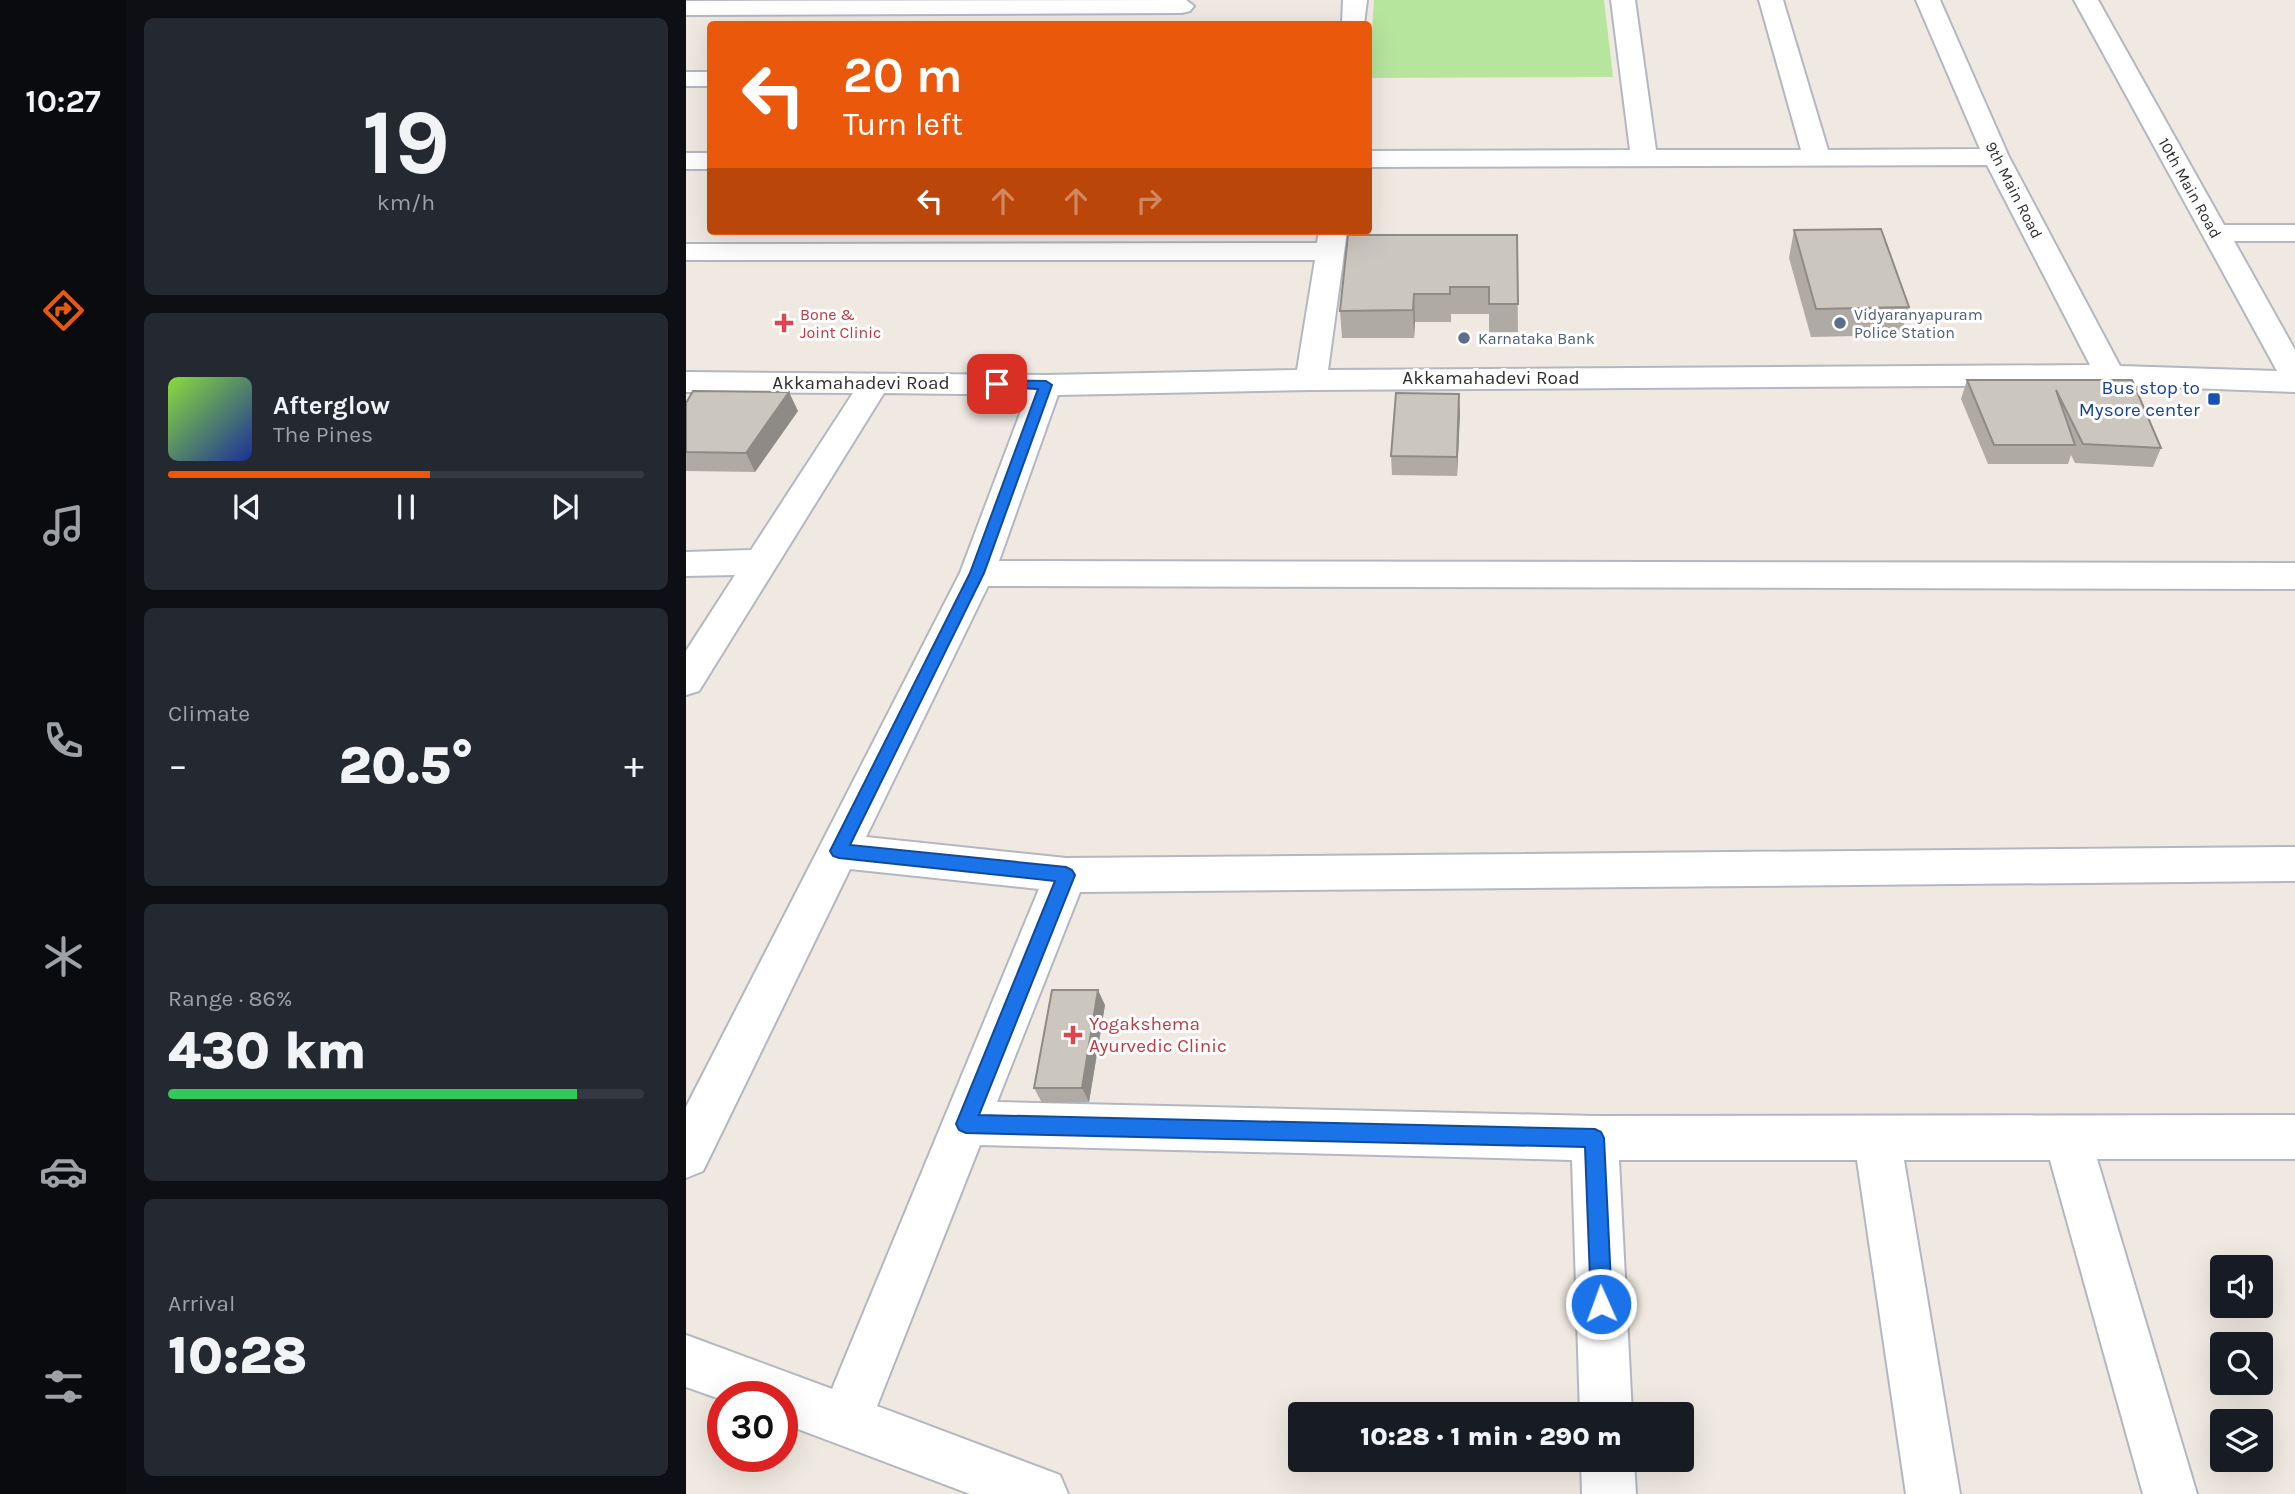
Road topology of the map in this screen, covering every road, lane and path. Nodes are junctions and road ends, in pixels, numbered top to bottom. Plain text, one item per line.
1 (1355, 0) edge
2 (1623, 0) edge
3 (1771, 0) edge
4 (1928, 0) edge
5 (2086, 0) edge
6 (686, 8) edge
7 (1182, 10) edge
8 (1353, 21) edge
9 (686, 79) edge
10 (707, 79) edge
11 (1996, 157) junction
12 (1644, 158) junction
13 (1817, 158) junction
14 (1372, 159) edge
15 (2215, 233) junction
16 (2295, 233) edge
17 (1332, 241) edge
18 (686, 252) edge
19 (2110, 374) junction
20 (2295, 379) edge
21 (1311, 380) junction
22 (686, 382) edge
23 (877, 382) junction
24 (1046, 385) junction
25 (763, 562) junction
26 (686, 564) edge
27 (977, 573) junction
28 (2295, 576) edge
29 (686, 681) edge
30 (839, 851) junction
31 (2295, 864) edge
32 (1066, 875) junction
33 (966, 1124) junction
34 (2067, 1137) junction
35 (2295, 1137) edge
36 (1595, 1138) junction
37 (1877, 1138) junction
38 (686, 1155) edge
39 (686, 1361) edge
40 (739, 1381) edge
41 (1606, 1402) edge
42 (798, 1403) edge
43 (845, 1420) junction
44 (1608, 1472) edge
45 (1041, 1494) edge
46 (1609, 1494) edge
47 (1933, 1494) edge
48 (2169, 1494) edge

1 - 8 street
2 - 12 street
3 - 13 street
4 - 11 street, 9th Main Road
5 - 15 street, 10th Main Road
6 - 7 street
9 - 10 street
11 - 13 street
11 - 19 street, 9th Main Road
12 - 13 street
12 - 14 street
15 - 16 street
15 - 20 street, 10th Main Road
17 - 18 street
17 - 21 street
19 - 20 street, Akkamahadevi Road
19 - 21 street, Akkamahadevi Road
21 - 24 street, Akkamahadevi Road
22 - 23 street, Akkamahadevi Road
23 - 24 street, Akkamahadevi Road
23 - 25 street
24 - 27 street
25 - 26 street
25 - 29 street
27 - 28 street
27 - 30 street
30 - 32 street
30 - 38 street
31 - 32 street
32 - 33 street
33 - 36 street
33 - 43 street
34 - 35 street
34 - 37 street
34 - 48 street
36 - 37 street
36 - 41 street
37 - 47 street
39 - 40 street
42 - 43 street
43 - 45 street
44 - 46 street

